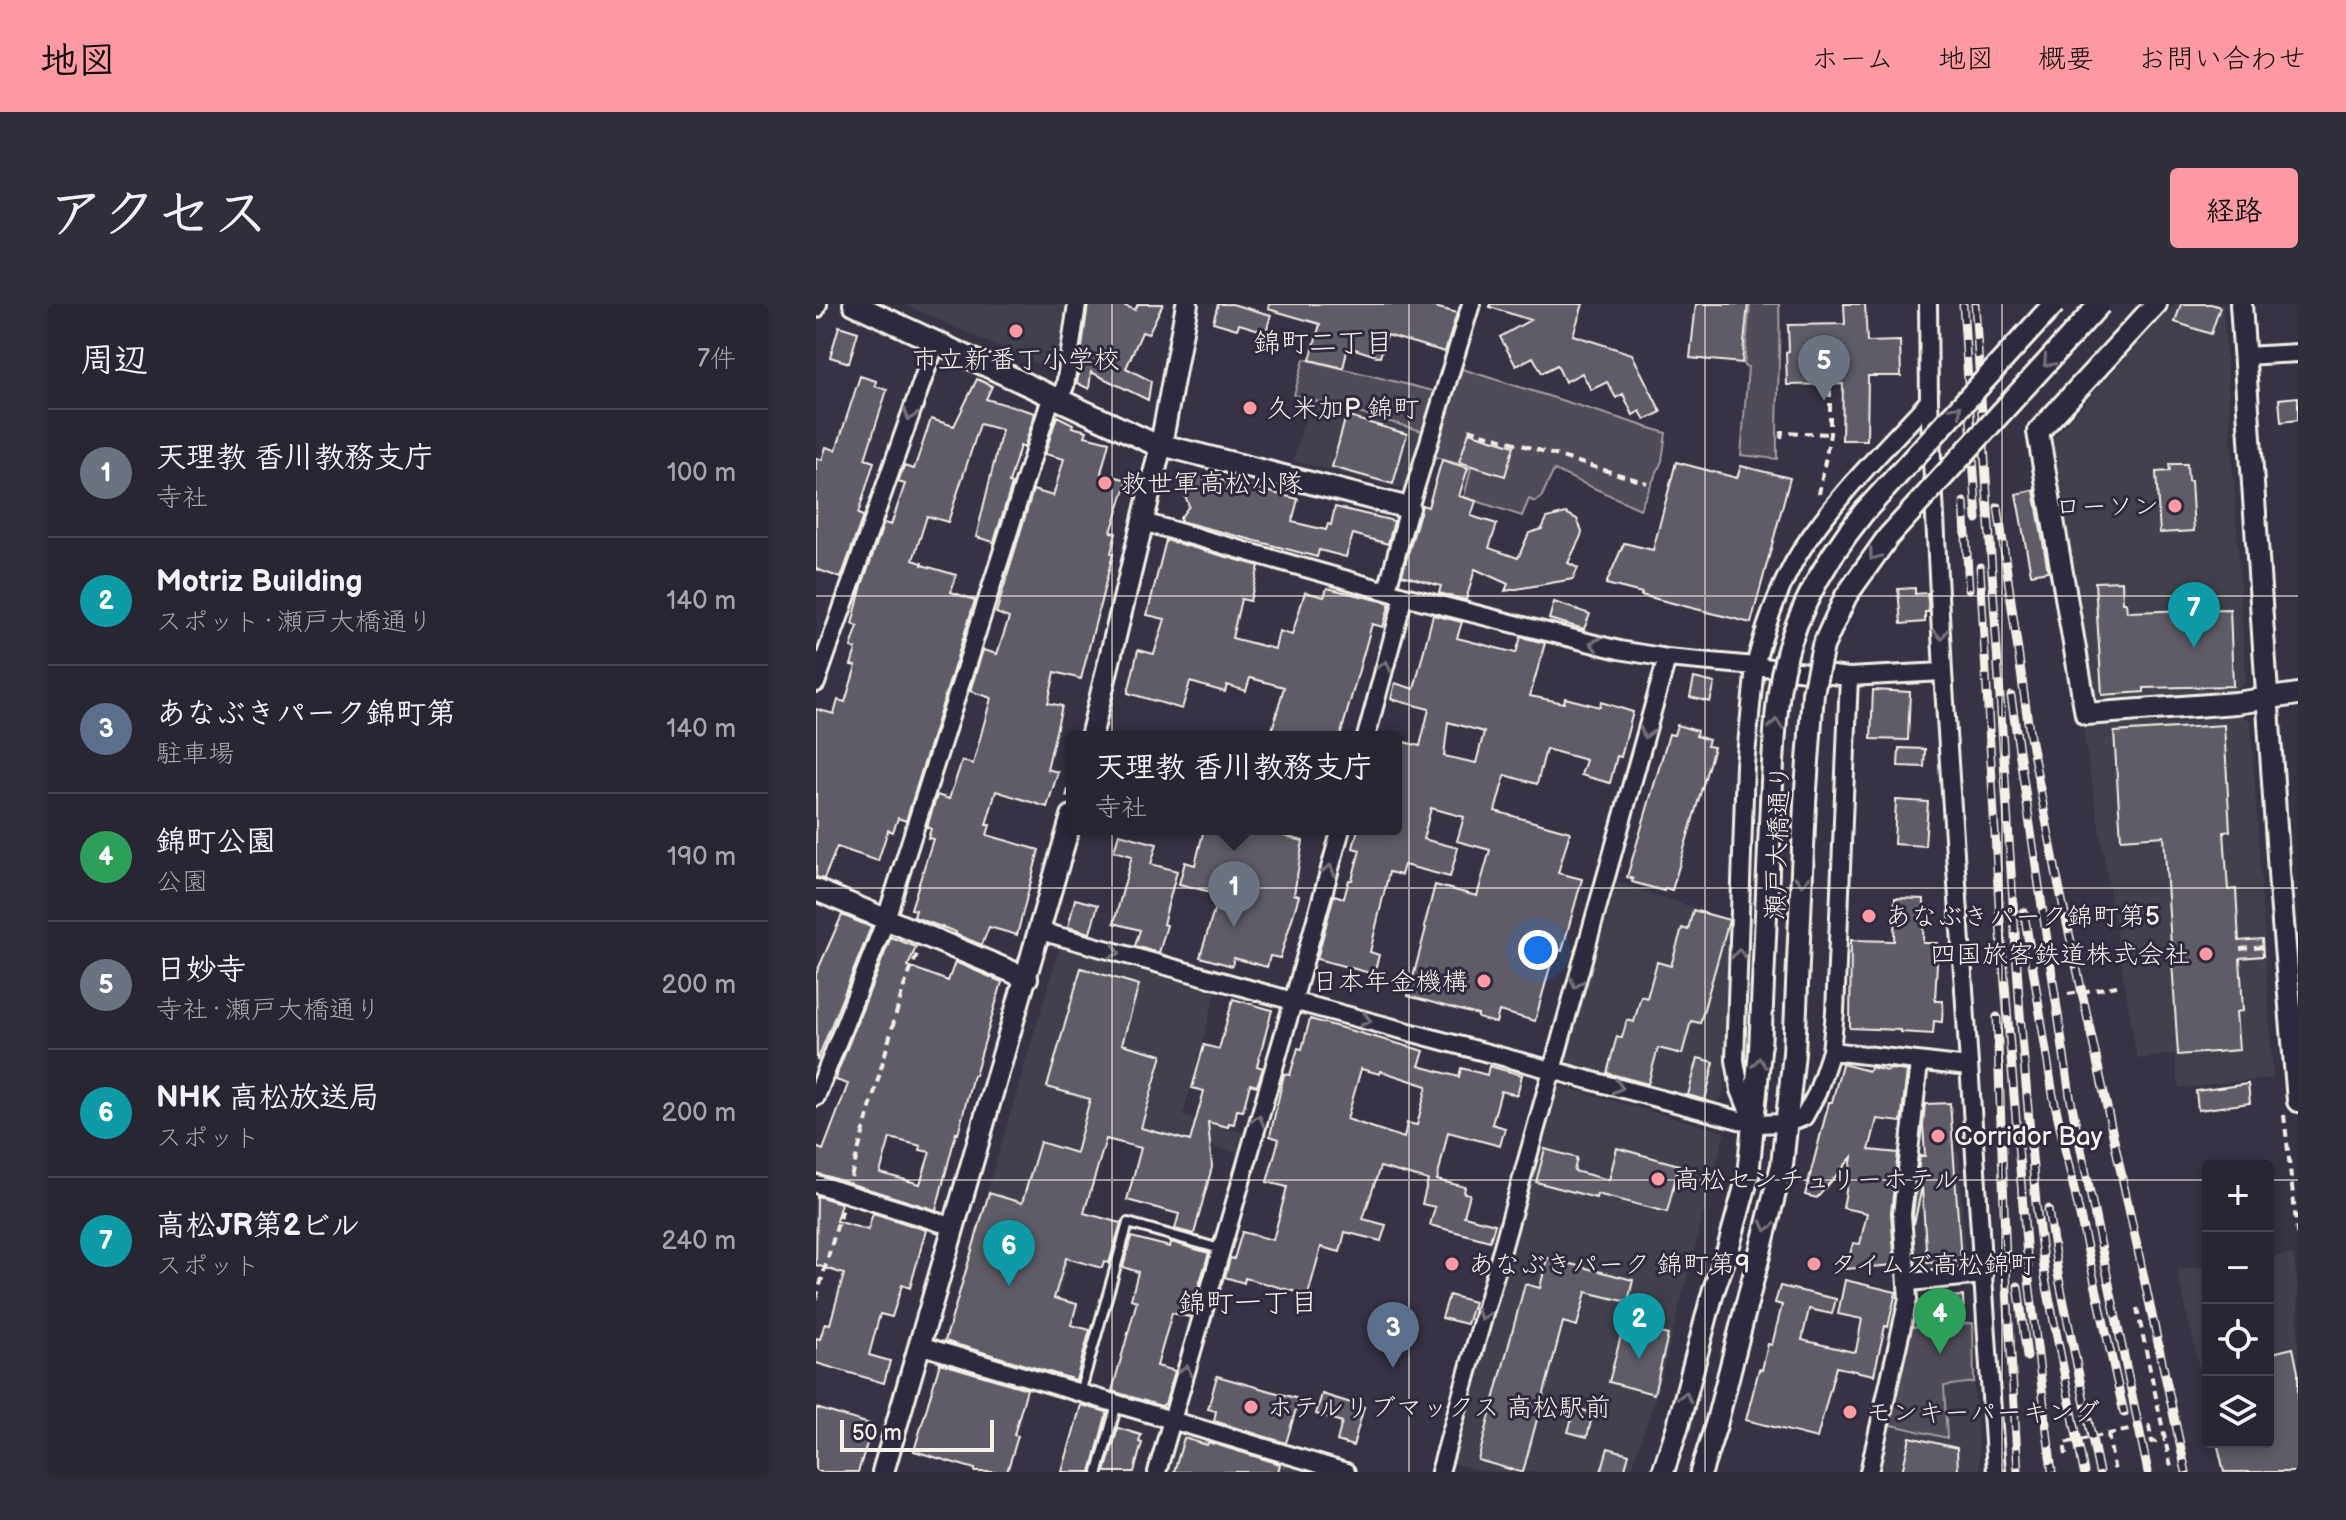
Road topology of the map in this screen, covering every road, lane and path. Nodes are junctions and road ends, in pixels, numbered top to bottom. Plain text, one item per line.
1 (854, 304) edge
2 (1077, 304) edge
3 (1187, 304) edge
4 (1471, 304) edge
5 (1928, 304) edge
6 (2054, 304) edge
7 (2100, 304) edge
8 (2156, 304) edge
9 (2241, 304) edge
10 (936, 342) junction
11 (2298, 353) edge
12 (2245, 356) junction
13 (1830, 390) dead end
14 (1056, 397) junction
15 (1929, 401) junction
16 (1469, 429) dead end
17 (1830, 434) junction
18 (1781, 438) dead end
19 (1161, 445) junction
20 (1647, 483) dead end
21 (1817, 506) dead end
22 (1409, 508) junction
23 (1143, 522) junction
24 (1387, 590) junction
25 (1404, 596) junction
26 (1667, 658) junction
27 (1755, 666) junction
28 (1943, 672) junction
29 (1849, 677) junction
30 (816, 683) edge
31 (2298, 694) edge
32 (2268, 699) junction
33 (1092, 731) edge
34 (1368, 731) edge
35 (1067, 835) edge
36 (1339, 835) edge
37 (816, 890) edge
38 (886, 919) junction
39 (1040, 931) junction
40 (924, 935) junction
41 (2271, 947) dead end
42 (2240, 949) dead end
43 (1027, 978) junction
44 (2117, 986) dead end
45 (2068, 994) dead end
46 (1293, 1001) junction
47 (1831, 1051) junction
48 (2296, 1056) edge
49 (1919, 1063) junction
50 (1968, 1067) junction
51 (1551, 1069) junction
52 (816, 1097) edge
53 (2298, 1101) edge
54 (1787, 1123) junction
55 (1754, 1124) junction
56 (816, 1184) edge
57 (846, 1193) junction
58 (954, 1227) junction
59 (1220, 1249) junction
60 (1984, 1275) junction
61 (1909, 1282) junction
62 (816, 1299) edge
63 (2137, 1308) dead end
64 (919, 1345) junction
65 (1080, 1393) junction
66 (1117, 1404) junction
67 (1172, 1420) junction
68 (2108, 1434) junction
69 (2165, 1440) junction
70 (2066, 1455) dead end
71 (1445, 1471) edge
72 (883, 1472) edge
73 (1098, 1472) edge
74 (1157, 1472) edge
75 (1346, 1472) edge
76 (1663, 1472) edge
77 (1701, 1472) edge
78 (1869, 1472) edge
79 (1996, 1472) edge
80 (2115, 1472) edge
81 (2172, 1472) edge

1 - 10 street
2 - 14 street
3 - 19 street
4 - 22 street
5 - 15 street
55 -> 6 street, 瀬戸大橋通り, bridge
7 -> 54 street, 瀬戸大橋通り, bridge
8 - 32 street
9 - 12 street
10 - 14 street
10 -> 30 street
11 - 12 street
12 - 32 street
13 - 17 path
14 - 19 street
14 - 38 street
15 - 27 street
15 -> 28 street
16 - 20 path
17 - 18 path
17 - 21 path
19 - 22 street
19 - 23 street
22 - 24 street
23 - 24 street
23 - 33 street
24 - 25 street
26 -> 25 street
34 -> 25 street
26 - 27 street
26 -> 51 street
27 - 29 street
55 -> 27 street
28 - 29 street
28 - 50 street
29 - 47 street
31 - 32 street
32 - 48 street
35 - 39 street
46 -> 36 street
37 - 38 street
38 - 40 street
38 - 52 street
39 - 43 street
39 -> 46 street
40 - 43 street
40 - 57 path
41 - 42 path
43 - 58 street
44 - 45 path
46 -> 51 street
59 -> 46 street
47 - 49 street
47 - 54 street
48 - 53 street
49 - 50 street
49 - 61 street
50 - 60 street
51 -> 55 street
51 -> 71 street
54 - 55 street
54 -> 77 street, 瀬戸大橋通り
76 -> 55 street, 瀬戸大橋通り
56 - 57 street
57 - 58 street
57 - 62 path
58 - 64 street
59 - 65 lane
67 -> 59 street
60 - 61 street
60 - 79 street
61 - 78 street
63 - 69 path
64 - 65 street
64 - 72 street
65 - 66 street
66 - 67 street
66 - 73 lane
67 - 74 street
67 - 75 street
68 - 69 path
68 - 70 path
68 - 80 path
69 - 81 path

